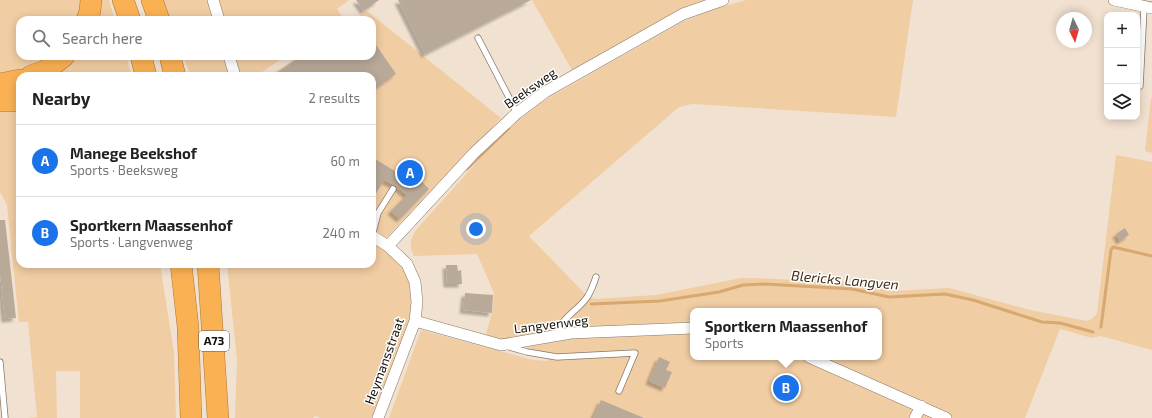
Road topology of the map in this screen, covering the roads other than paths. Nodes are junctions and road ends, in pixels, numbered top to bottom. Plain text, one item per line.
1 (91, 0) edge
2 (123, 0) edge
3 (152, 0) edge
4 (213, 0) edge
5 (723, 0) edge
6 (1114, 0) edge
7 (1148, 7) edge
8 (88, 16) edge
9 (129, 16) edge
10 (157, 16) edge
11 (218, 16) edge
12 (478, 38) dead end
13 (59, 60) edge
14 (142, 60) edge
15 (171, 60) edge
16 (230, 60) edge
17 (40, 72) edge
18 (145, 72) edge
19 (174, 72) edge
20 (233, 72) edge
21 (16, 81) edge
22 (0, 84) edge
23 (1140, 86) dead end
24 (0, 101) edge
25 (16, 101) edge
26 (517, 113) junction
27 (393, 189) dead end
28 (376, 221) edge
29 (376, 238) edge
30 (388, 246) junction
31 (169, 268) edge
32 (181, 268) edge
33 (208, 268) edge
34 (596, 277) dead end
35 (415, 321) junction
36 (690, 328) edge
37 (555, 336) junction
38 (501, 345) junction
39 (816, 360) edge
40 (0, 362) edge
41 (190, 382) junction
42 (1, 388) edge
43 (619, 391) dead end
44 (921, 406) junction
45 (2, 410) edge
46 (5, 418) edge
47 (191, 418) edge
48 (218, 418) edge
49 (378, 418) edge
50 (915, 418) edge
51 (946, 418) edge

1 - 8 highway
2 - 9 highway
3 - 10 highway
4 - 11 street
5 - 26 street, Beeksweg
6 - 7 street
7 - 23 lane
12 - 26 lane
13 - 17 highway
14 - 18 highway
15 - 19 highway
16 - 20 street
21 - 22 highway
24 - 25 highway
26 - 30 street, Beeksweg
27 - 28 lane
29 - 30 street, Heymansstraat
30 - 35 street, Heymansstraat
31 - 41 highway, A73
32 - 41 highway, A73
33 - 48 highway, A73
34 - 37 lane
35 - 38 street, Langvenweg
35 - 49 street, Heymansstraat
36 - 37 street, Langvenweg
37 - 38 street, Langvenweg
38 - 43 lane
39 - 44 street
40 - 42 lane
41 - 47 highway, A73
42 - 45 lane
44 - 50 street
44 - 51 street
45 - 46 lane

